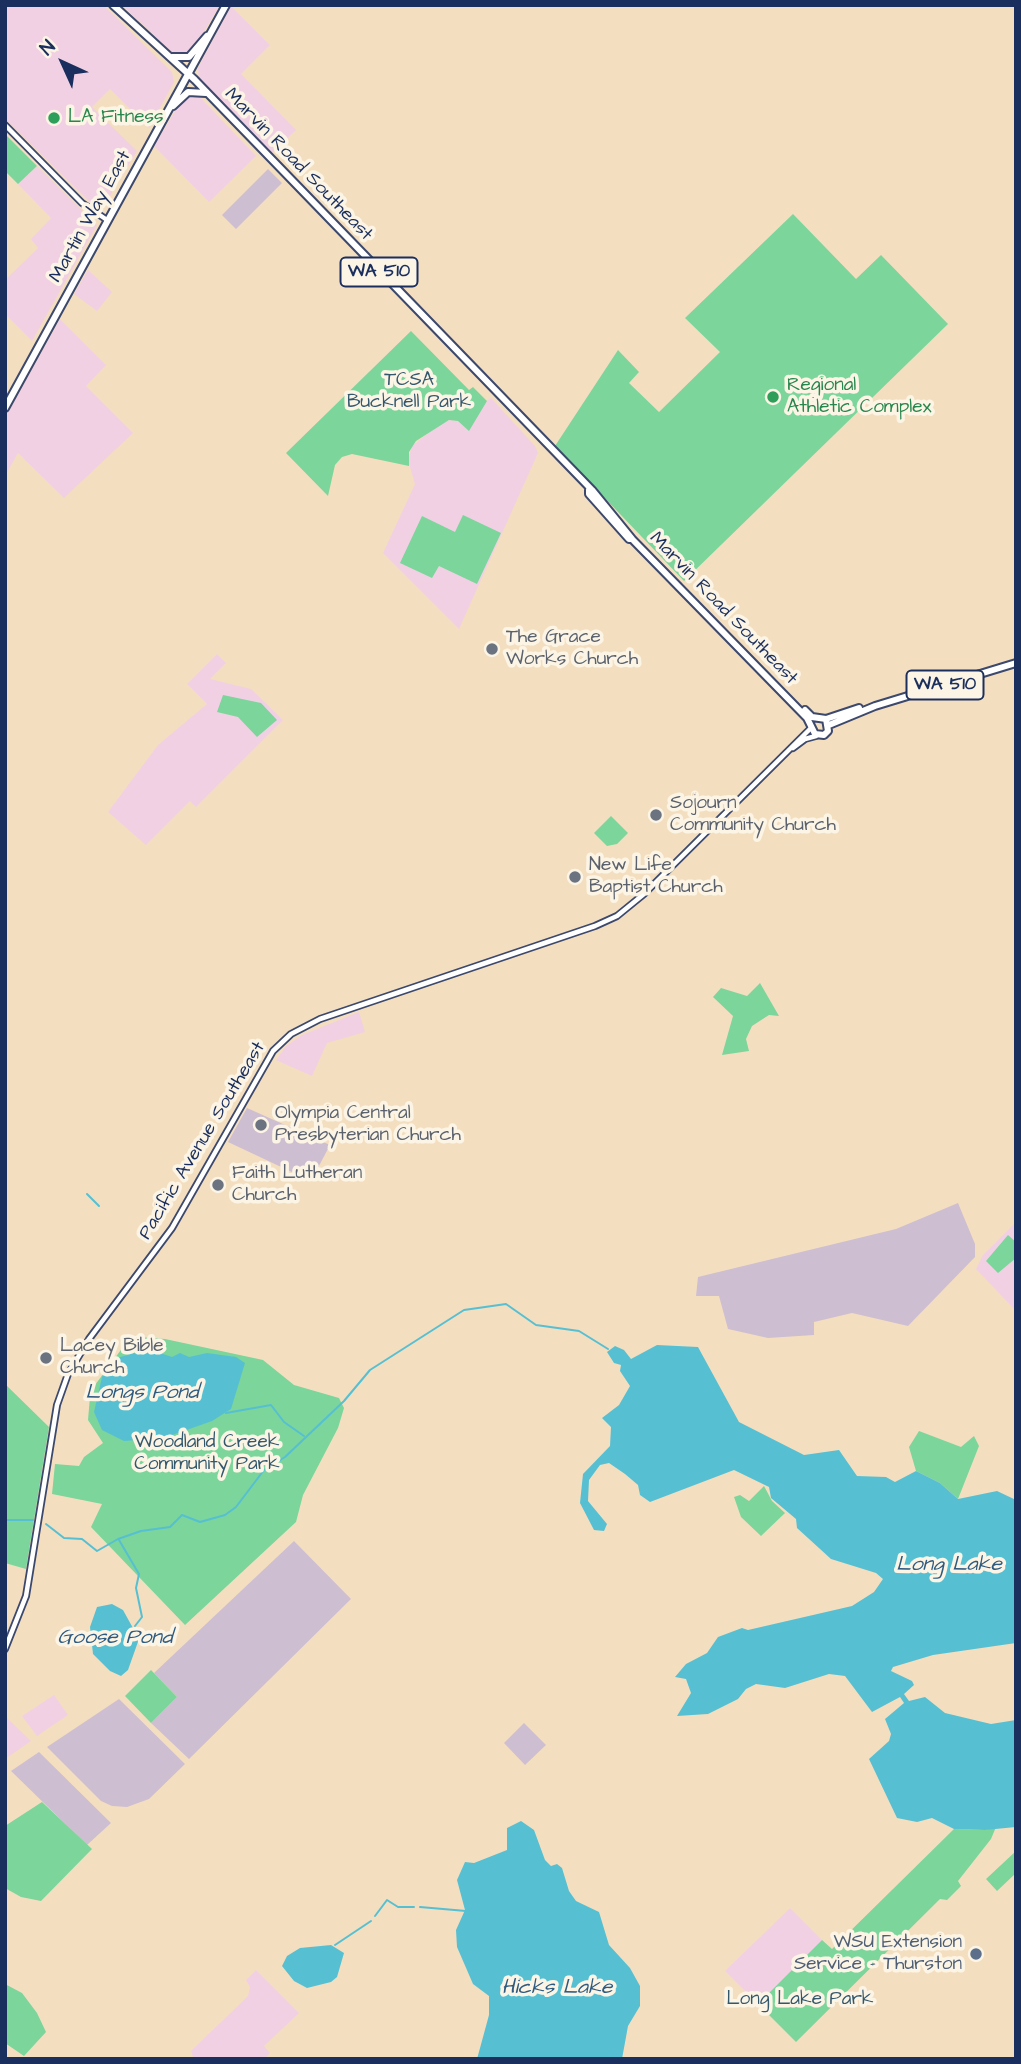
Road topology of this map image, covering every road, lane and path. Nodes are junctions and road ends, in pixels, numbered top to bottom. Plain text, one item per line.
1 (113, 5) edge
2 (226, 5) edge
3 (213, 30) junction
4 (167, 55) junction
5 (188, 74) junction
6 (208, 94) junction
7 (169, 110) junction
8 (5, 125) edge
9 (107, 220) junction
10 (5, 408) edge
11 (1016, 663) edge
12 (791, 700) junction
13 (824, 721) junction
14 (811, 727) junction
15 (817, 735) junction
16 (787, 752) junction
17 (5, 1649) edge

1 - 4 main road, WA 510
2 - 3 main road, Martin Way East
3 - 4 main road
3 - 5 main road, Martin Way East
4 - 5 main road, WA 510
5 - 6 main road, Marvin Road Southeast / WA 510
5 - 7 main road, Martin Way East
6 - 7 main road
6 - 12 main road, Marvin Road Southeast / WA 510
7 - 9 main road, Martin Way East
8 - 9 main road
9 - 10 main road, Martin Way East
11 - 13 main road, WA 510
12 - 13 main road, Marvin Road Southeast / WA 510
12 - 14 main road, Marvin Road Southeast / WA 510
13 - 14 main road, WA 510
13 - 15 main road, WA 510
14 - 15 main road, WA 510
14 - 16 main road, Pacific Avenue Southeast
15 - 16 main road, Pacific Avenue Southeast
16 - 17 main road, Pacific Avenue Southeast

